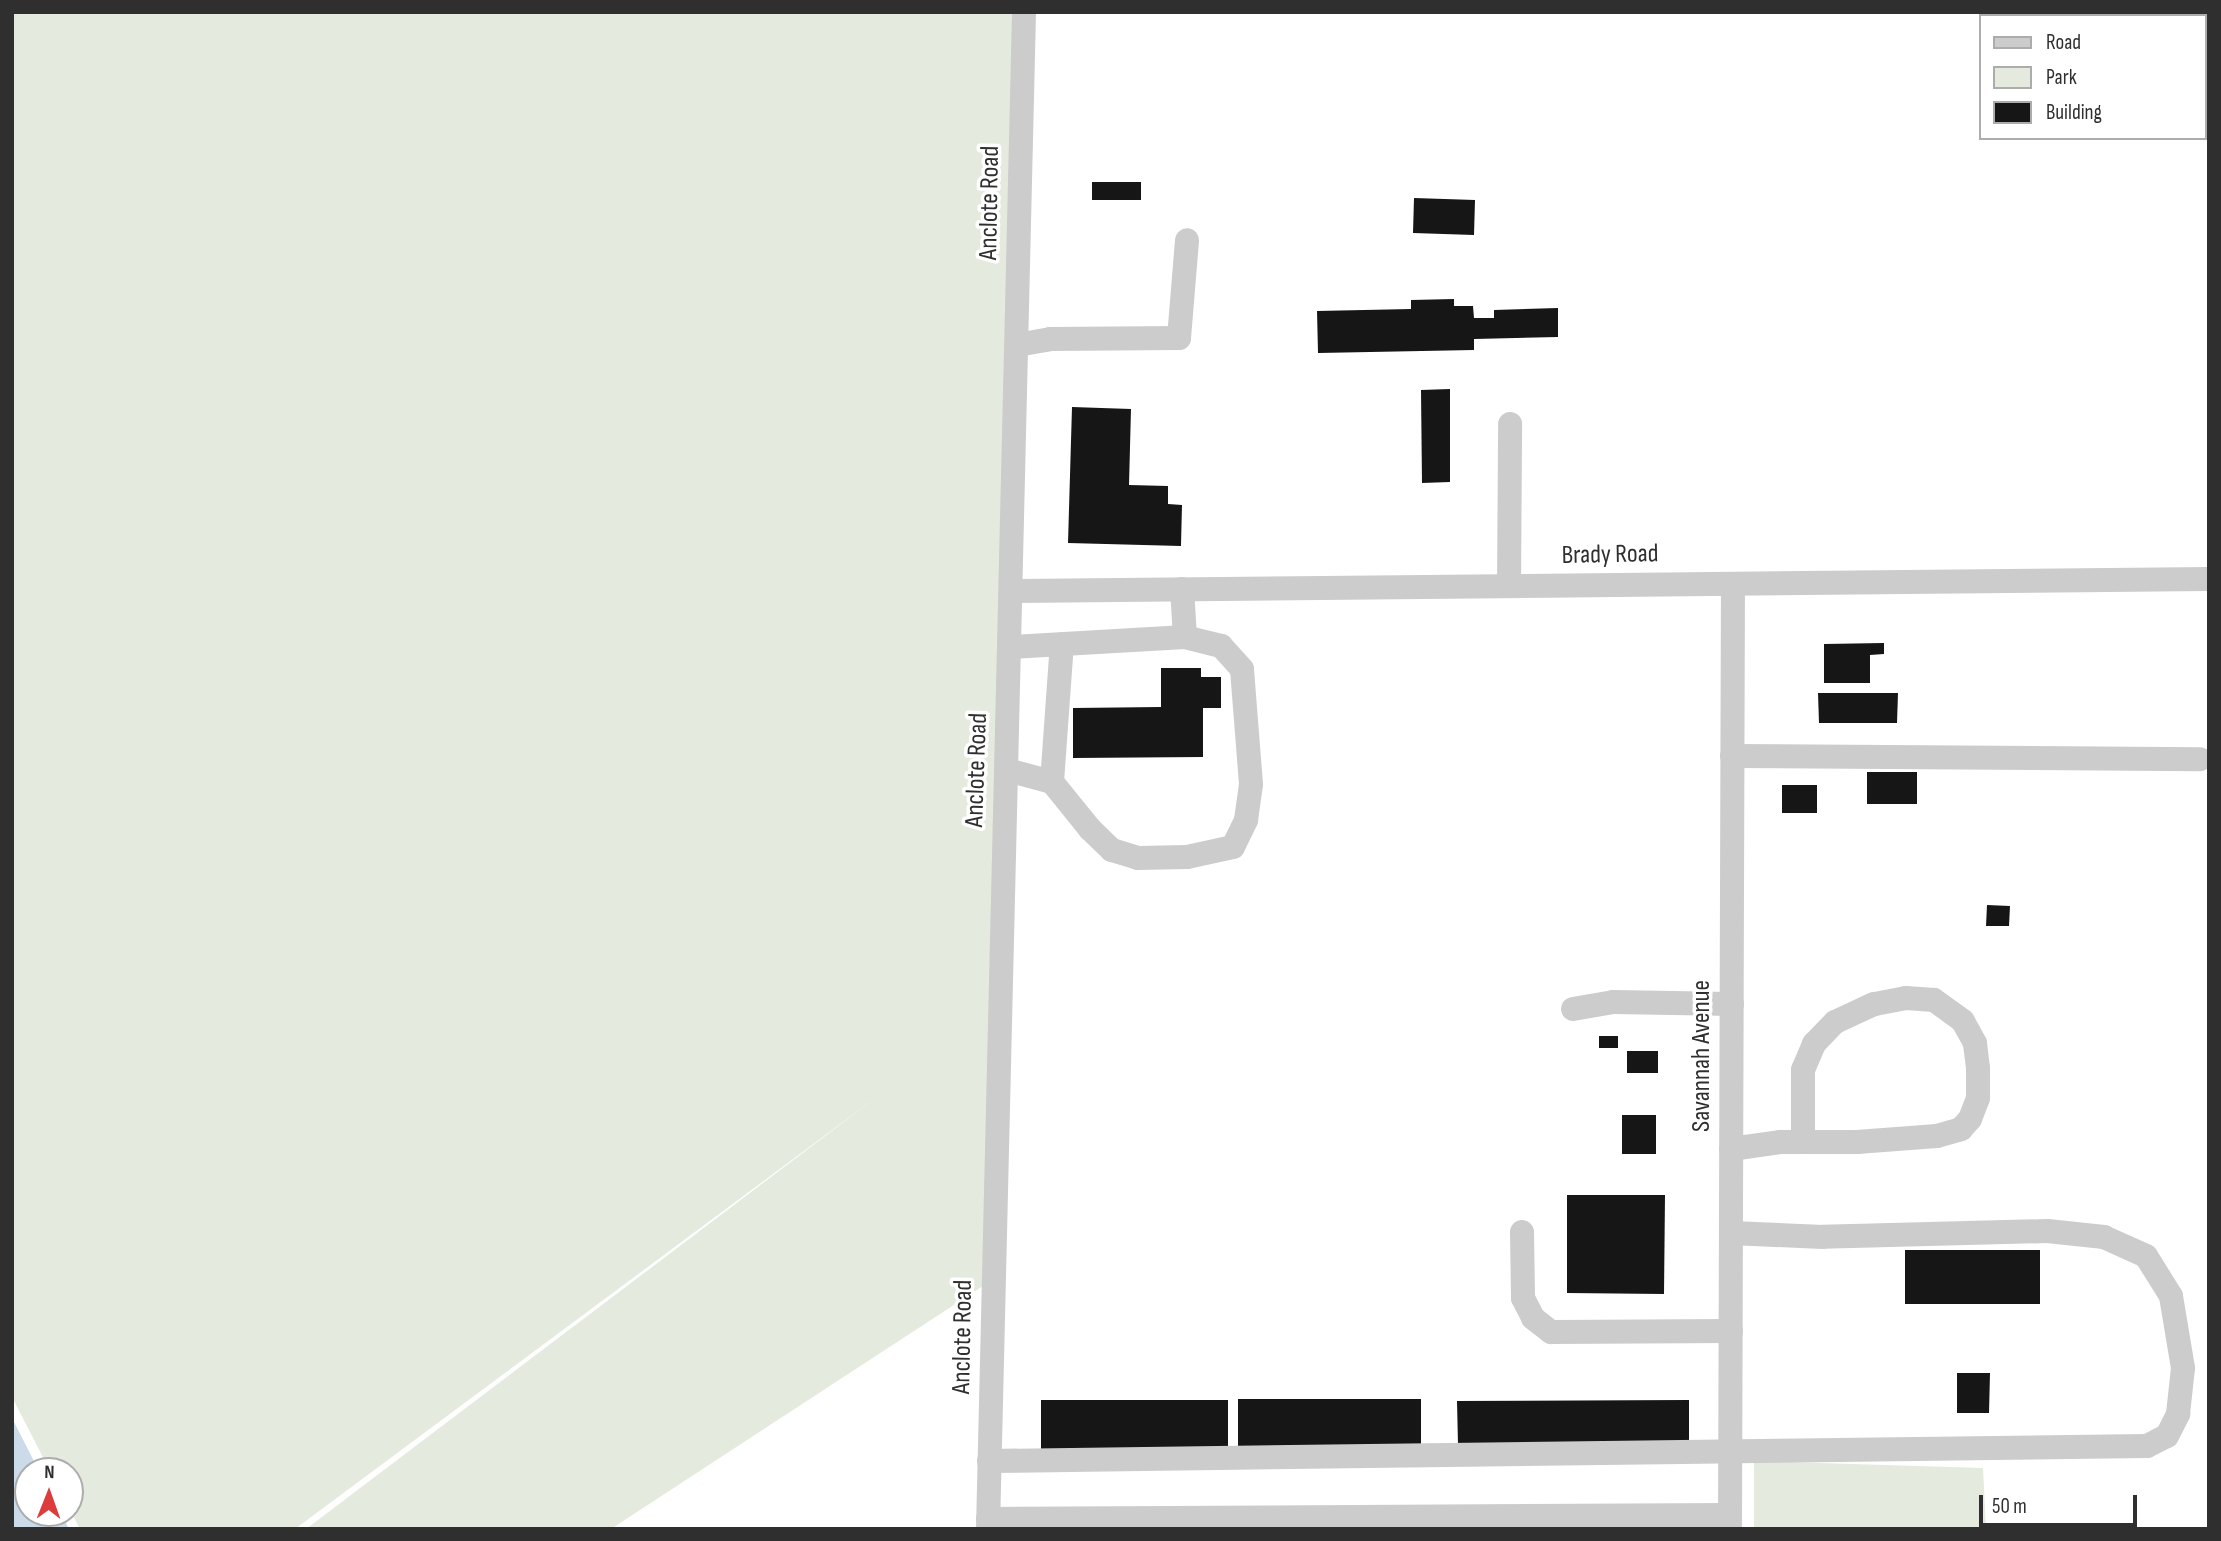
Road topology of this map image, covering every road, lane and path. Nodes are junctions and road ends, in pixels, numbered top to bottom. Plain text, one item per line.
1 (1024, 12) edge
2 (1187, 240) dead end
3 (1017, 345) junction
4 (1510, 424) dead end
5 (2209, 579) edge
6 (1733, 584) junction
7 (1509, 586) junction
8 (1182, 589) junction
9 (1011, 591) junction
10 (1185, 637) junction
11 (1062, 644) junction
12 (1010, 647) junction
13 (1732, 756) junction
14 (2200, 759) dead end
15 (1007, 770) junction
16 (1052, 782) junction
17 (1732, 1004) junction
18 (1573, 1009) dead end
19 (1803, 1142) junction
20 (1731, 1149) junction
21 (1522, 1232) dead end
22 (1731, 1233) junction
23 (1731, 1331) junction
24 (1731, 1454) junction
25 (989, 1461) junction
26 (1730, 1522) edge
27 (988, 1524) edge

1 - 3 street, Anclote Road
2 - 3 street
3 - 9 street, Anclote Road
4 - 7 street
5 - 6 street, Brady Road
6 - 7 street, Brady Road
6 - 13 street, Savannah Avenue
7 - 8 street, Brady Road
8 - 9 street, Brady Road
8 - 10 street
9 - 12 street, Anclote Road
10 - 11 street
10 - 16 street
11 - 12 street
11 - 16 street
12 - 15 street, Anclote Road
13 - 14 street
13 - 17 street, Savannah Avenue
15 - 16 street
15 - 25 street, Anclote Road
17 - 18 street
17 - 20 street, Savannah Avenue
19 - 19 street
19 - 20 street
20 - 22 street, Savannah Avenue
21 - 23 street
22 - 23 street, Savannah Avenue
22 - 24 street
23 - 24 street, Savannah Avenue
24 - 25 street
24 - 26 street, Savannah Avenue
25 - 27 street, Anclote Road
26 - 27 street

